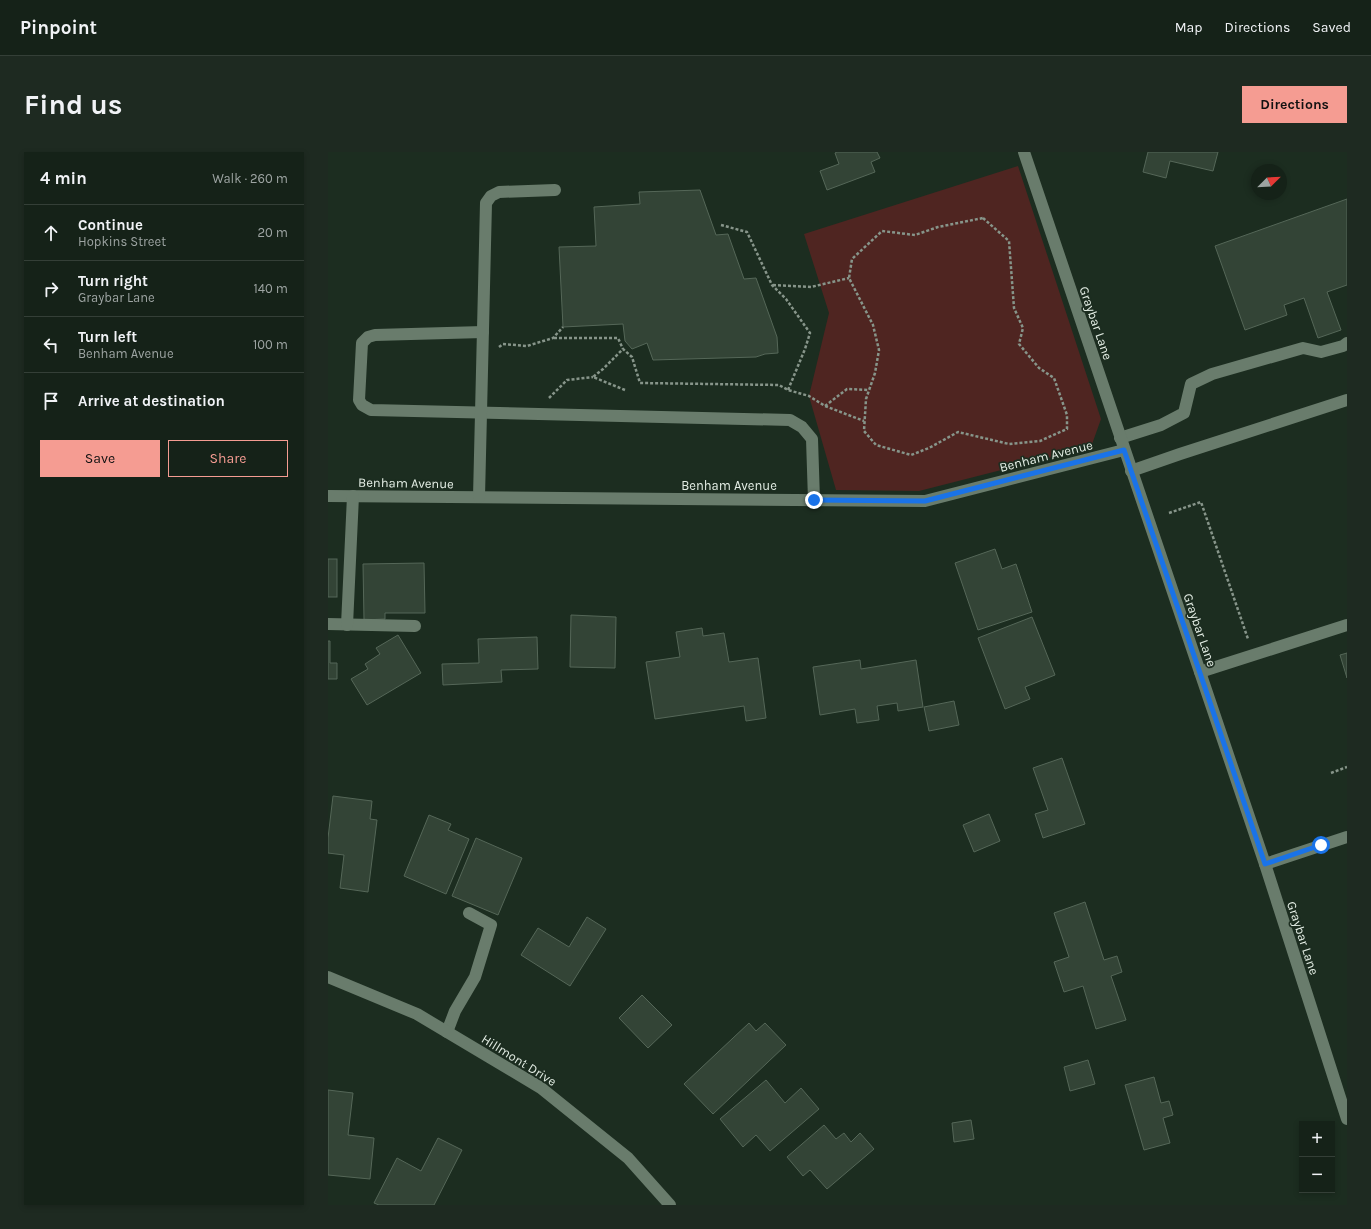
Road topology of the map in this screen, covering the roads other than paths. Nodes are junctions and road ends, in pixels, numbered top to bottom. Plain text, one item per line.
1 (1024, 152) edge
2 (555, 190) dead end
3 (483, 332) junction
4 (1347, 343) edge
5 (1347, 400) edge
6 (481, 413) junction
7 (1120, 438) junction
8 (1124, 450) junction
9 (1131, 471) junction
10 (328, 496) edge
11 (353, 496) junction
12 (479, 497) junction
13 (814, 500) junction
14 (328, 624) edge
15 (347, 625) junction
16 (1347, 625) edge
17 (415, 626) dead end
18 (1200, 672) junction
19 (1347, 837) edge
20 (1265, 864) junction
21 (469, 913) dead end
22 (328, 977) edge
23 (447, 1032) junction
24 (1347, 1119) edge
25 (670, 1205) edge

1 - 7 street, Graybar Lane
2 - 3 street
3 - 6 street
3 - 6 street
4 - 7 street
5 - 9 street
6 - 12 street
6 - 13 street
7 - 8 street, Graybar Lane
8 - 9 street, Graybar Lane
8 - 13 street, Benham Avenue
9 - 18 street, Graybar Lane
10 - 11 street, Benham Avenue
11 - 12 street, Benham Avenue
11 - 15 street
12 - 13 street, Benham Avenue
14 - 15 street
15 - 17 street
16 - 18 street
18 - 20 street, Graybar Lane
19 - 20 street
20 - 24 street, Graybar Lane
21 - 23 street
22 - 23 street, Hillmont Drive
23 - 25 street, Hillmont Drive

